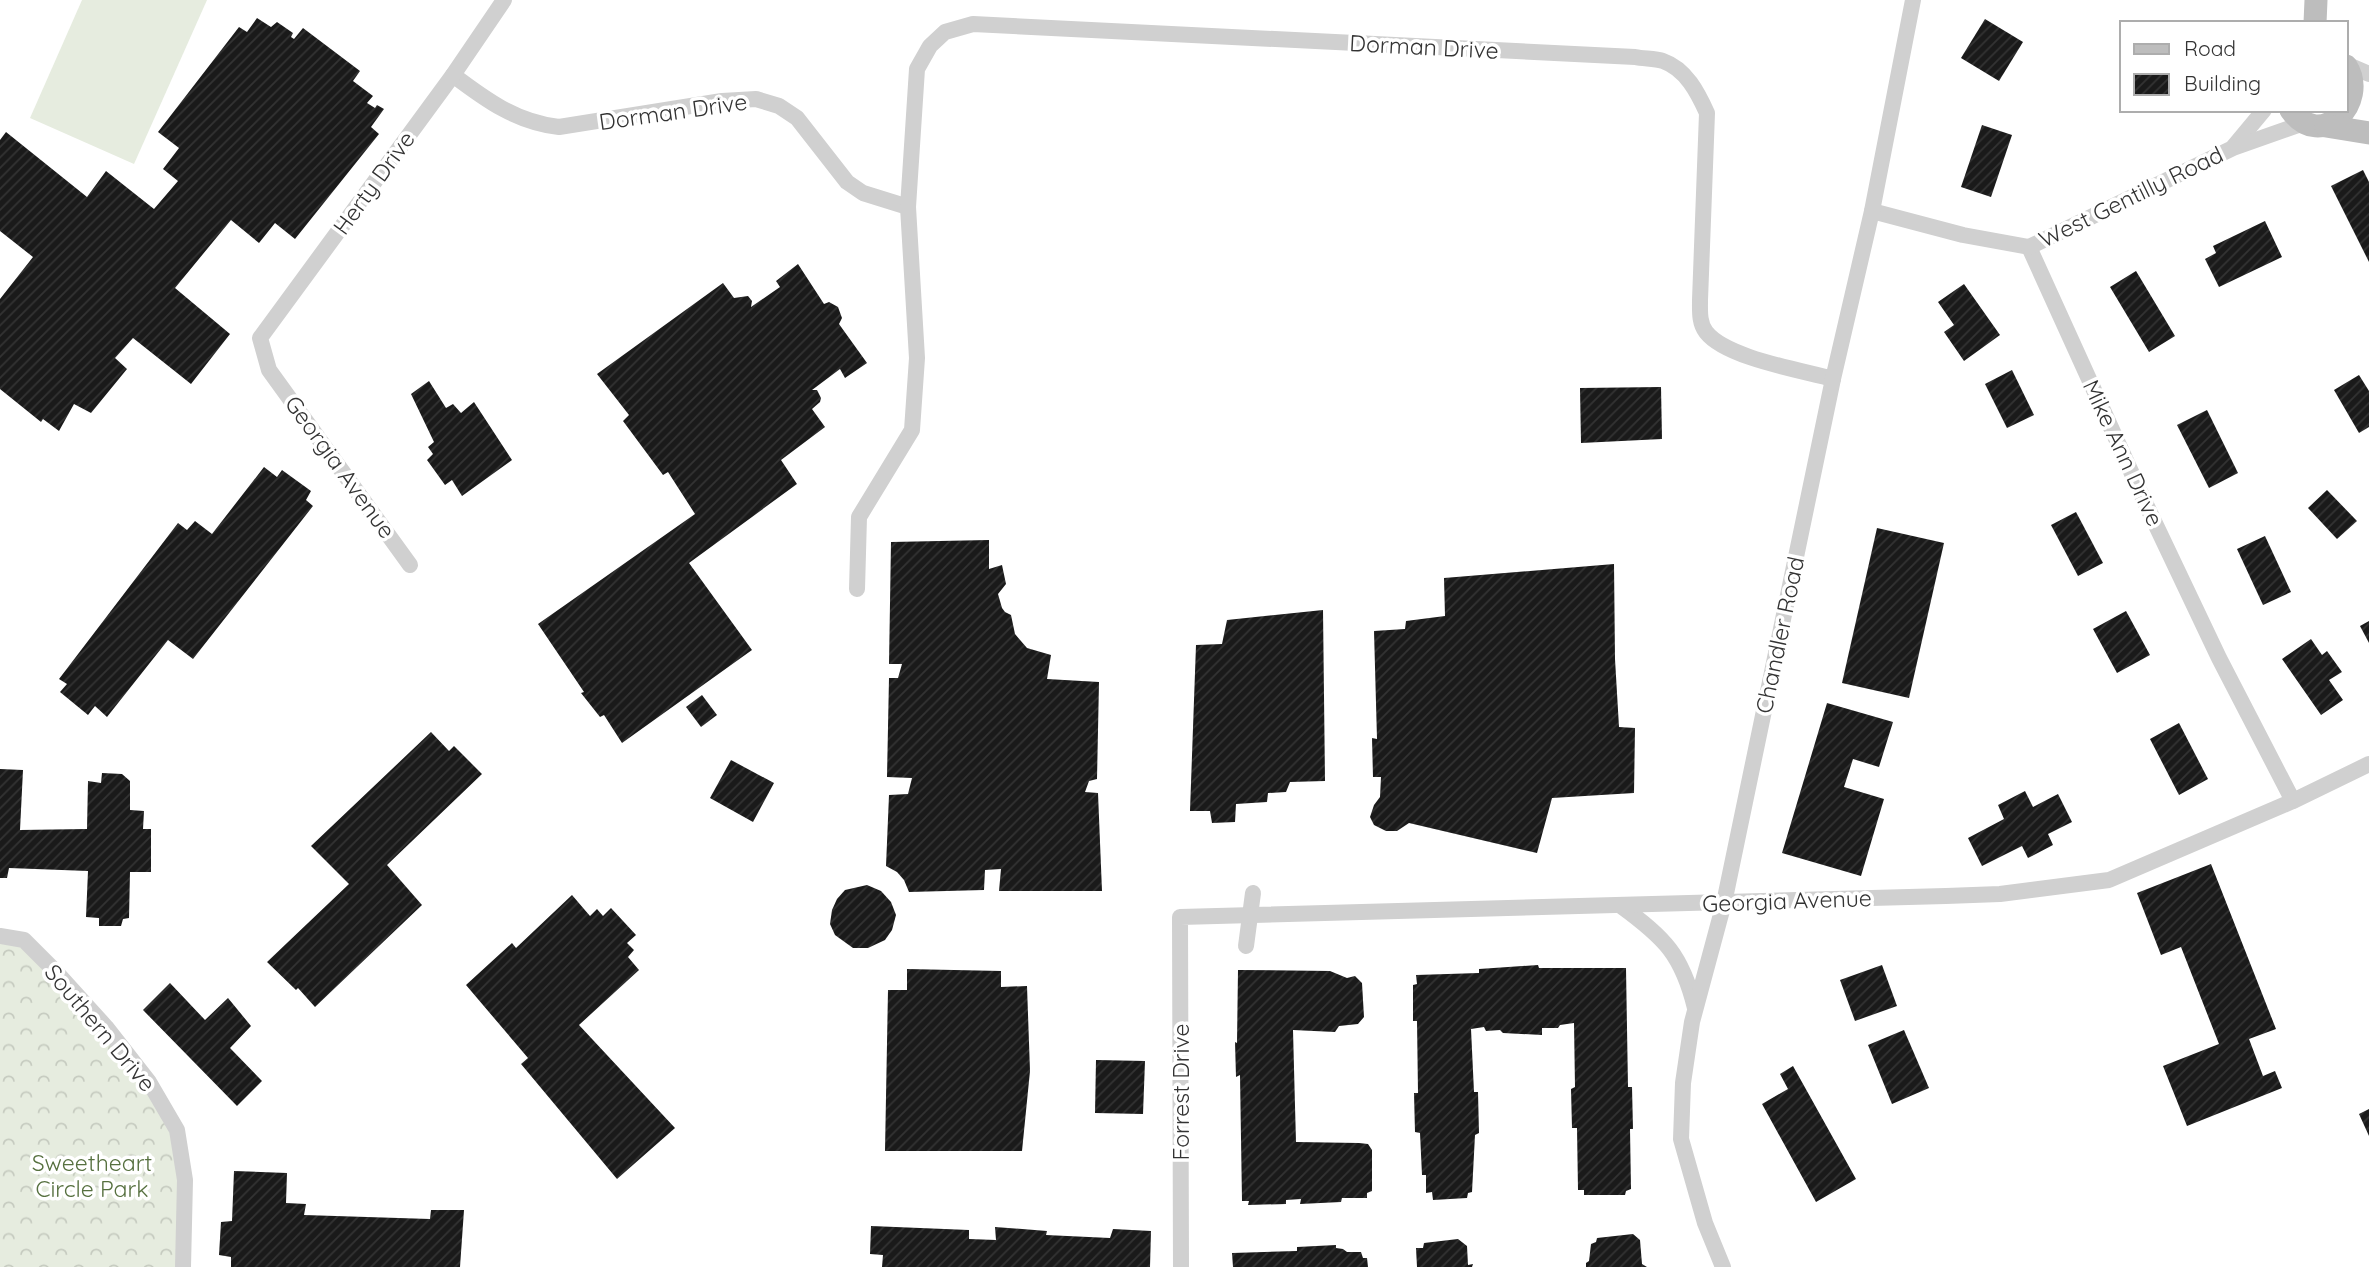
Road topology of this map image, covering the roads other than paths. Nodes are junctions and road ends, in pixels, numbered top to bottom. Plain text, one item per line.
1 (504, 0) edge
2 (1913, 0) edge
3 (2316, 0) edge
4 (2315, 21) edge
5 (2348, 66) edge
6 (2348, 69) edge
7 (2369, 74) edge
8 (453, 75) junction
9 (2360, 91) edge
10 (2262, 112) edge
11 (2307, 120) edge
12 (2369, 127) edge
13 (2369, 133) edge
14 (2233, 148) junction
15 (908, 207) junction
16 (1872, 211) junction
17 (2029, 247) junction
18 (269, 370) joint
19 (1833, 379) junction
20 (410, 565) dead end
21 (857, 589) dead end
22 (2369, 764) edge
23 (2292, 801) junction
24 (1253, 893) dead end
25 (1724, 903) junction
26 (1621, 906) junction
27 (1250, 915) junction
28 (1180, 917) joint
29 (0, 936) edge
30 (1247, 946) dead end
31 (1695, 1012) junction
32 (183, 1267) edge
33 (1181, 1267) edge
34 (1723, 1267) edge

1 - 8 street, Herty Drive
2 - 16 street, Chandler Road
3 - 4 street
5 - 7 street
6 - 9 street
8 - 15 street, Dorman Drive
8 - 18 street, Herty Drive
9 - 11 street, West Gentilly Road
9 - 12 street
10 - 14 street, West Gentilly Road
11 - 13 street
11 - 14 street, West Gentilly Road
14 - 17 street, West Gentilly Road
15 - 19 street, Dorman Drive
15 - 21 street, Dorman Drive
16 - 17 street
16 - 19 street, Chandler Road
17 - 23 street, Mike Ann Drive
18 - 20 street, Georgia Avenue
19 - 25 street, Chandler Road
22 - 23 street, Georgia Avenue
23 - 25 street, Georgia Avenue
24 - 27 street
25 - 26 street, Georgia Avenue
25 - 31 street, Chandler Road
26 - 27 street, Georgia Avenue
26 - 31 street
27 - 28 street, Georgia Avenue
27 - 30 street
28 - 33 street, Forrest Drive
29 - 32 street, Southern Drive
31 - 34 street, Chandler Road

